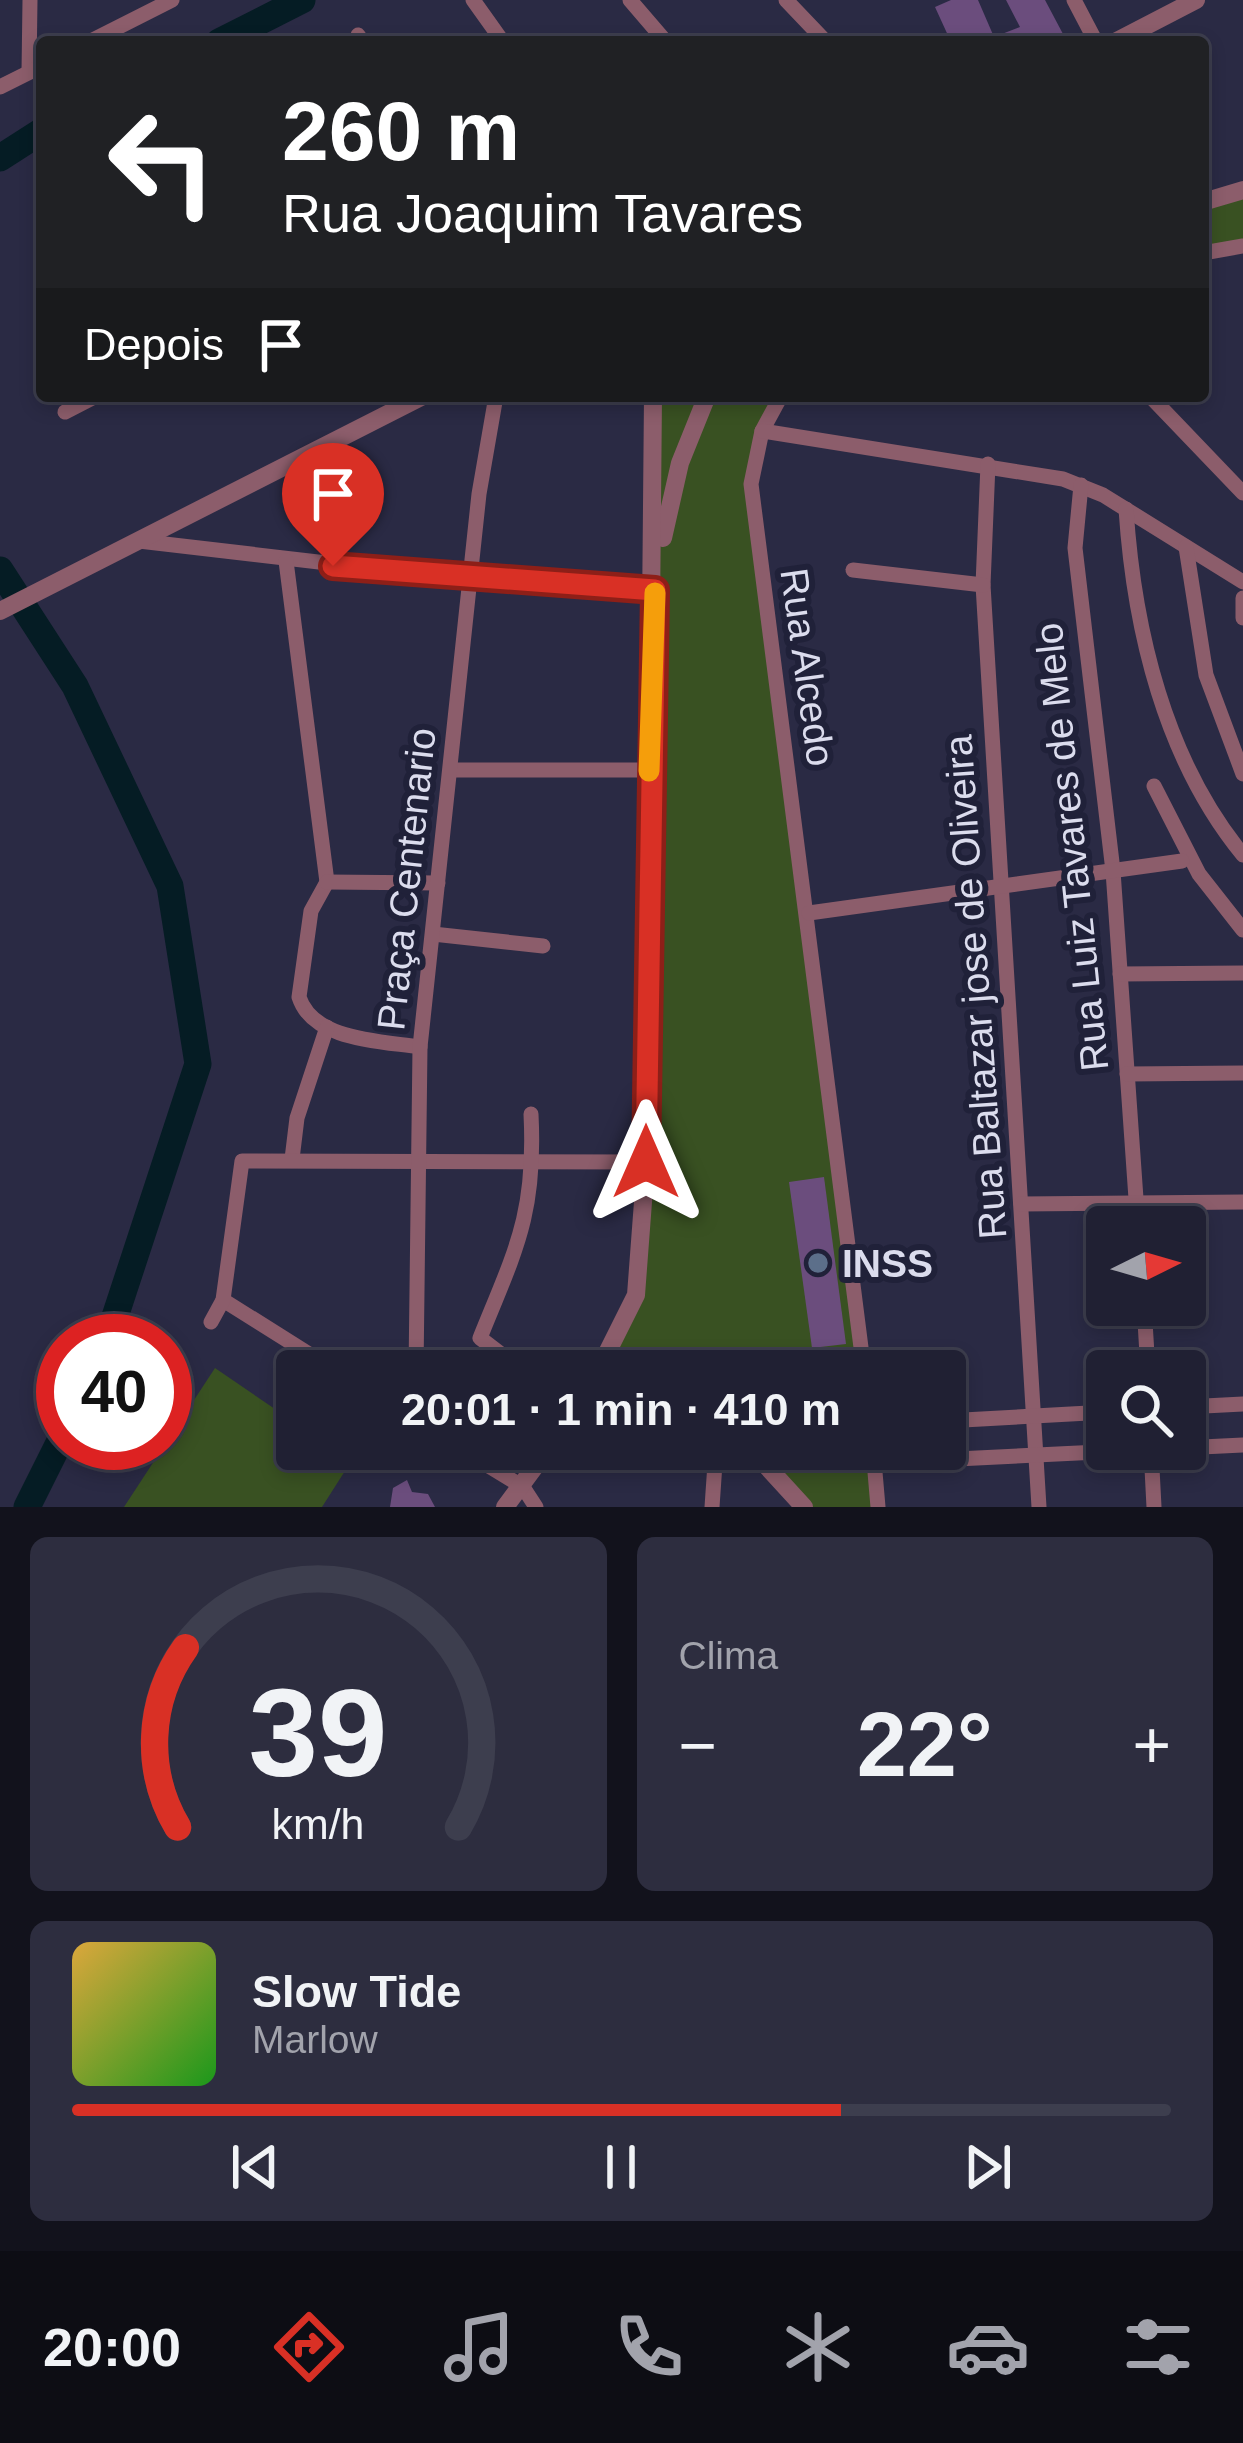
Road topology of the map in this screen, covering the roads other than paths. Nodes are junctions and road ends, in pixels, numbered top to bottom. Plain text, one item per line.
1 (30, 0) edge
2 (172, 0) edge
3 (473, 0) edge
4 (630, 0) edge
5 (786, 0) edge
6 (1074, 0) edge
7 (1196, 0) edge
8 (101, 36) edge
9 (499, 36) edge
10 (661, 36) edge
11 (820, 36) edge
12 (1093, 36) edge
13 (1127, 36) edge
14 (36, 69) edge
15 (0, 87) edge
16 (1243, 190) edge
17 (1209, 200) edge
18 (1243, 246) edge
19 (1209, 252) edge
20 (84, 402) edge
21 (411, 402) edge
22 (495, 402) edge
23 (653, 402) edge
24 (705, 402) edge
25 (779, 402) edge
26 (1156, 402) edge
27 (65, 412) dead end
28 (762, 431) junction
29 (988, 464) junction
30 (1081, 484) junction
31 (1243, 493) edge
32 (1126, 509) junction
33 (139, 541) junction
34 (1186, 547) junction
35 (286, 561) junction
36 (853, 570) dead end
37 (472, 580) junction
38 (1243, 582) edge
39 (983, 585) junction
40 (655, 590) junction
41 (0, 611) edge
42 (451, 770) junction
43 (649, 770) junction
44 (1243, 775) edge
45 (1154, 786) dead end
46 (1243, 855) edge
47 (1182, 861) dead end
48 (1113, 871) junction
49 (327, 882) junction
50 (439, 883) junction
51 (1002, 888) junction
52 (809, 913) junction
53 (1243, 930) edge
54 (433, 934) junction
55 (543, 946) dead end
56 (1243, 973) edge
57 (1120, 974) junction
58 (327, 1027) junction
59 (420, 1047) junction
60 (1243, 1073) edge
61 (1127, 1074) junction
62 (531, 1114) dead end
63 (292, 1160) junction
64 (415, 1161) junction
65 (533, 1161) junction
66 (646, 1162) junction
67 (1243, 1202) edge
68 (1136, 1203) junction
69 (1021, 1204) junction
70 (1136, 1206) edge
71 (224, 1300) junction
72 (211, 1322) dead end
73 (303, 1350) edge
74 (416, 1350) edge
75 (496, 1350) edge
76 (608, 1350) edge
77 (861, 1350) edge
78 (1243, 1404) edge
79 (1206, 1407) edge
80 (1086, 1413) edge
81 (1034, 1416) junction
82 (966, 1420) edge
83 (1243, 1445) edge
84 (1206, 1447) edge
85 (1086, 1455) edge
86 (966, 1458) edge
87 (1037, 1459) junction
88 (495, 1470) edge
89 (534, 1470) edge
90 (715, 1470) edge
91 (770, 1470) edge
92 (875, 1470) edge
93 (1152, 1470) edge
94 (523, 1487) junction
95 (505, 1507) edge
96 (536, 1507) edge
97 (712, 1507) edge
98 (804, 1507) edge
99 (878, 1507) edge
100 (1039, 1507) edge
101 (1154, 1507) edge

1 - 14 street
2 - 8 street
3 - 9 street
4 - 10 street
5 - 11 street
6 - 12 street
7 - 13 street
14 - 15 street
16 - 17 street
18 - 19 street
20 - 27 street
21 - 33 street
22 - 37 street, Praça Centenario
23 - 40 street
24 - 40 street
25 - 28 street, Rua Alcedo
26 - 31 street
28 - 29 street
28 - 52 street, Rua Alcedo
29 - 30 street
29 - 39 street, Rua Baltazar jose de Oliveira
30 - 32 street
30 - 48 street, Rua Luiz Tavares de Melo
32 - 34 street
32 - 46 street
33 - 35 street
33 - 41 street
34 - 38 street
34 - 44 street
35 - 37 street
35 - 49 street
36 - 39 street
37 - 40 street
37 - 42 street, Praça Centenario
39 - 51 street, Rua Baltazar jose de Oliveira
40 - 43 street
42 - 43 street
42 - 50 street, Praça Centenario
43 - 66 street
45 - 53 street
47 - 48 street
48 - 51 street
48 - 57 street, Rua Luiz Tavares de Melo
49 - 50 street
49 - 58 street
50 - 54 street, Praça Centenario
51 - 52 street
51 - 69 street, Rua Baltazar jose de Oliveira
52 - 77 street, Rua Alcedo
54 - 55 street
54 - 59 street, Praça Centenario
56 - 57 street
57 - 61 street, Rua Luiz Tavares de Melo
58 - 59 street
58 - 63 street
59 - 64 street, Praça Centenario
60 - 61 street
61 - 68 street, Rua Luiz Tavares de Melo
62 - 65 street
63 - 64 street
63 - 71 street
64 - 65 street
64 - 74 street, Praça Centenario
65 - 66 street
65 - 75 street
66 - 76 street
67 - 68 street
68 - 69 street
68 - 70 street, Rua Luiz Tavares de Melo
69 - 81 street, Rua Baltazar jose de Oliveira
71 - 72 street
71 - 73 street
78 - 79 street
80 - 81 street
81 - 82 street
81 - 87 street, Rua Baltazar jose de Oliveira
83 - 84 street
85 - 87 street
86 - 87 street
87 - 100 street, Rua Baltazar jose de Oliveira
88 - 94 street
89 - 94 street
90 - 97 street
91 - 98 street
92 - 99 street
93 - 101 street
94 - 95 street
94 - 96 street

